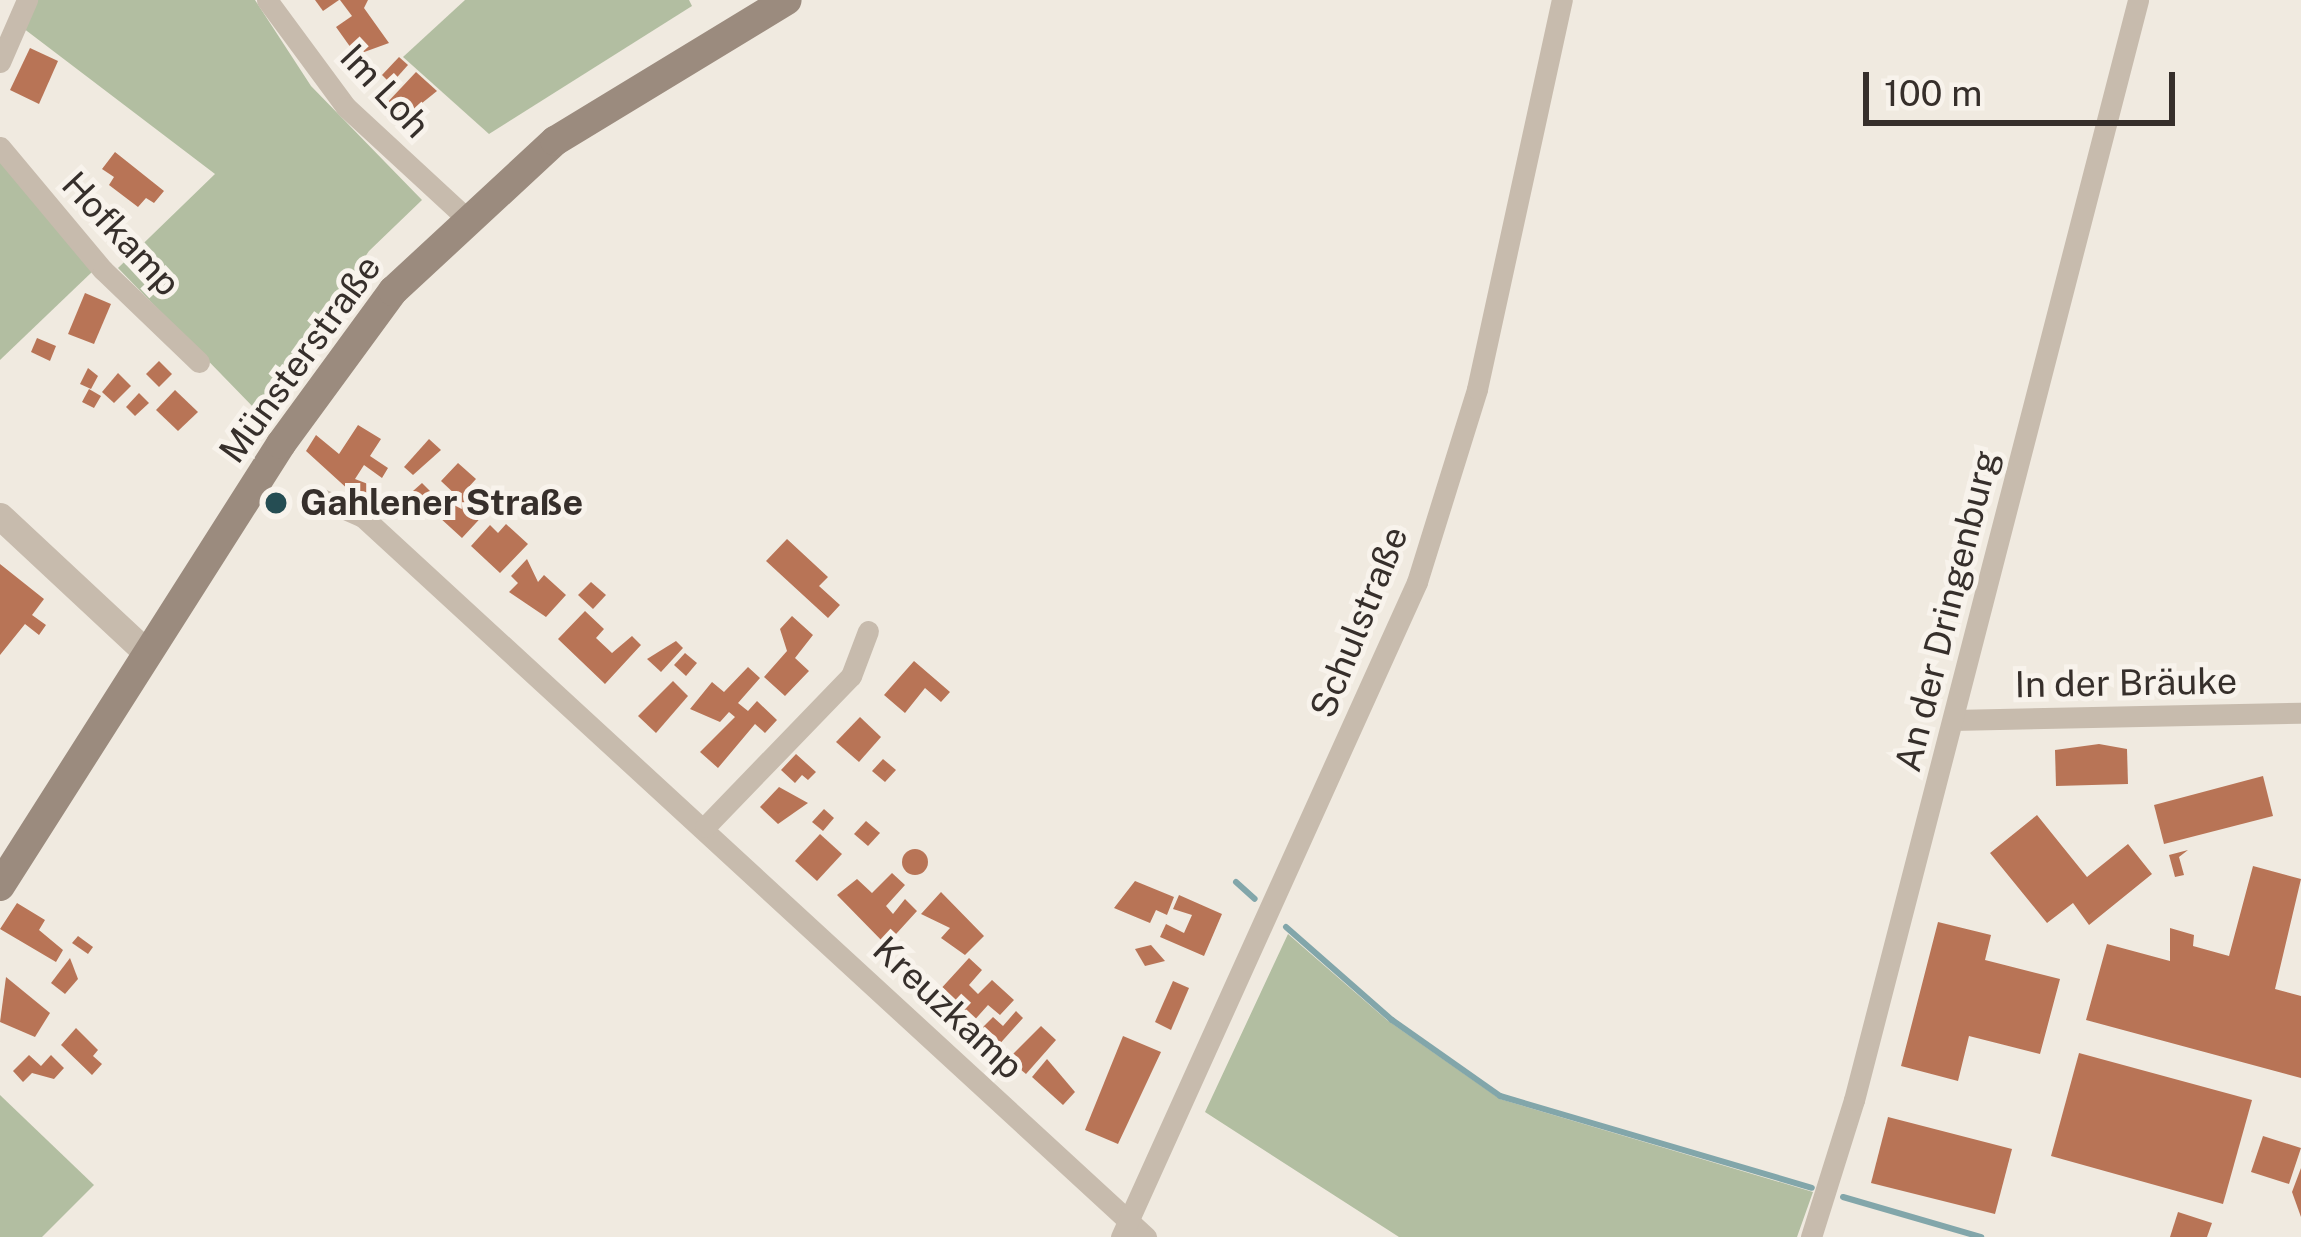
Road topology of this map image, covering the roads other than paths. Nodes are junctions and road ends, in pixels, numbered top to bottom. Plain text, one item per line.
1 (27, 0) edge
2 (267, 0) edge
3 (787, 0) edge
4 (1562, 0) edge
5 (2138, 0) edge
6 (0, 62) edge
7 (0, 147) edge
8 (465, 217) junction
9 (199, 362) dead end
10 (322, 499) dead end
11 (0, 516) edge
12 (868, 631) dead end
13 (147, 653) junction
14 (2301, 713) edge
15 (1952, 720) junction
16 (705, 827) junction
17 (0, 886) edge
18 (1132, 1232) edge
19 (1811, 1237) edge

1 - 6 street
2 - 8 street, Im Loh
3 - 8 main road, Münsterstraße
4 - 18 street, Schulstraße
5 - 15 street, An der Dringenburg
7 - 9 street, Hofkamp
8 - 13 main road, Münsterstraße
10 - 16 street, Kreuzkamp
11 - 13 street
12 - 16 street
13 - 17 main road, Münsterstraße
14 - 15 street, In der Bräuke
15 - 19 street, An der Dringenburg
16 - 18 street, Kreuzkamp

